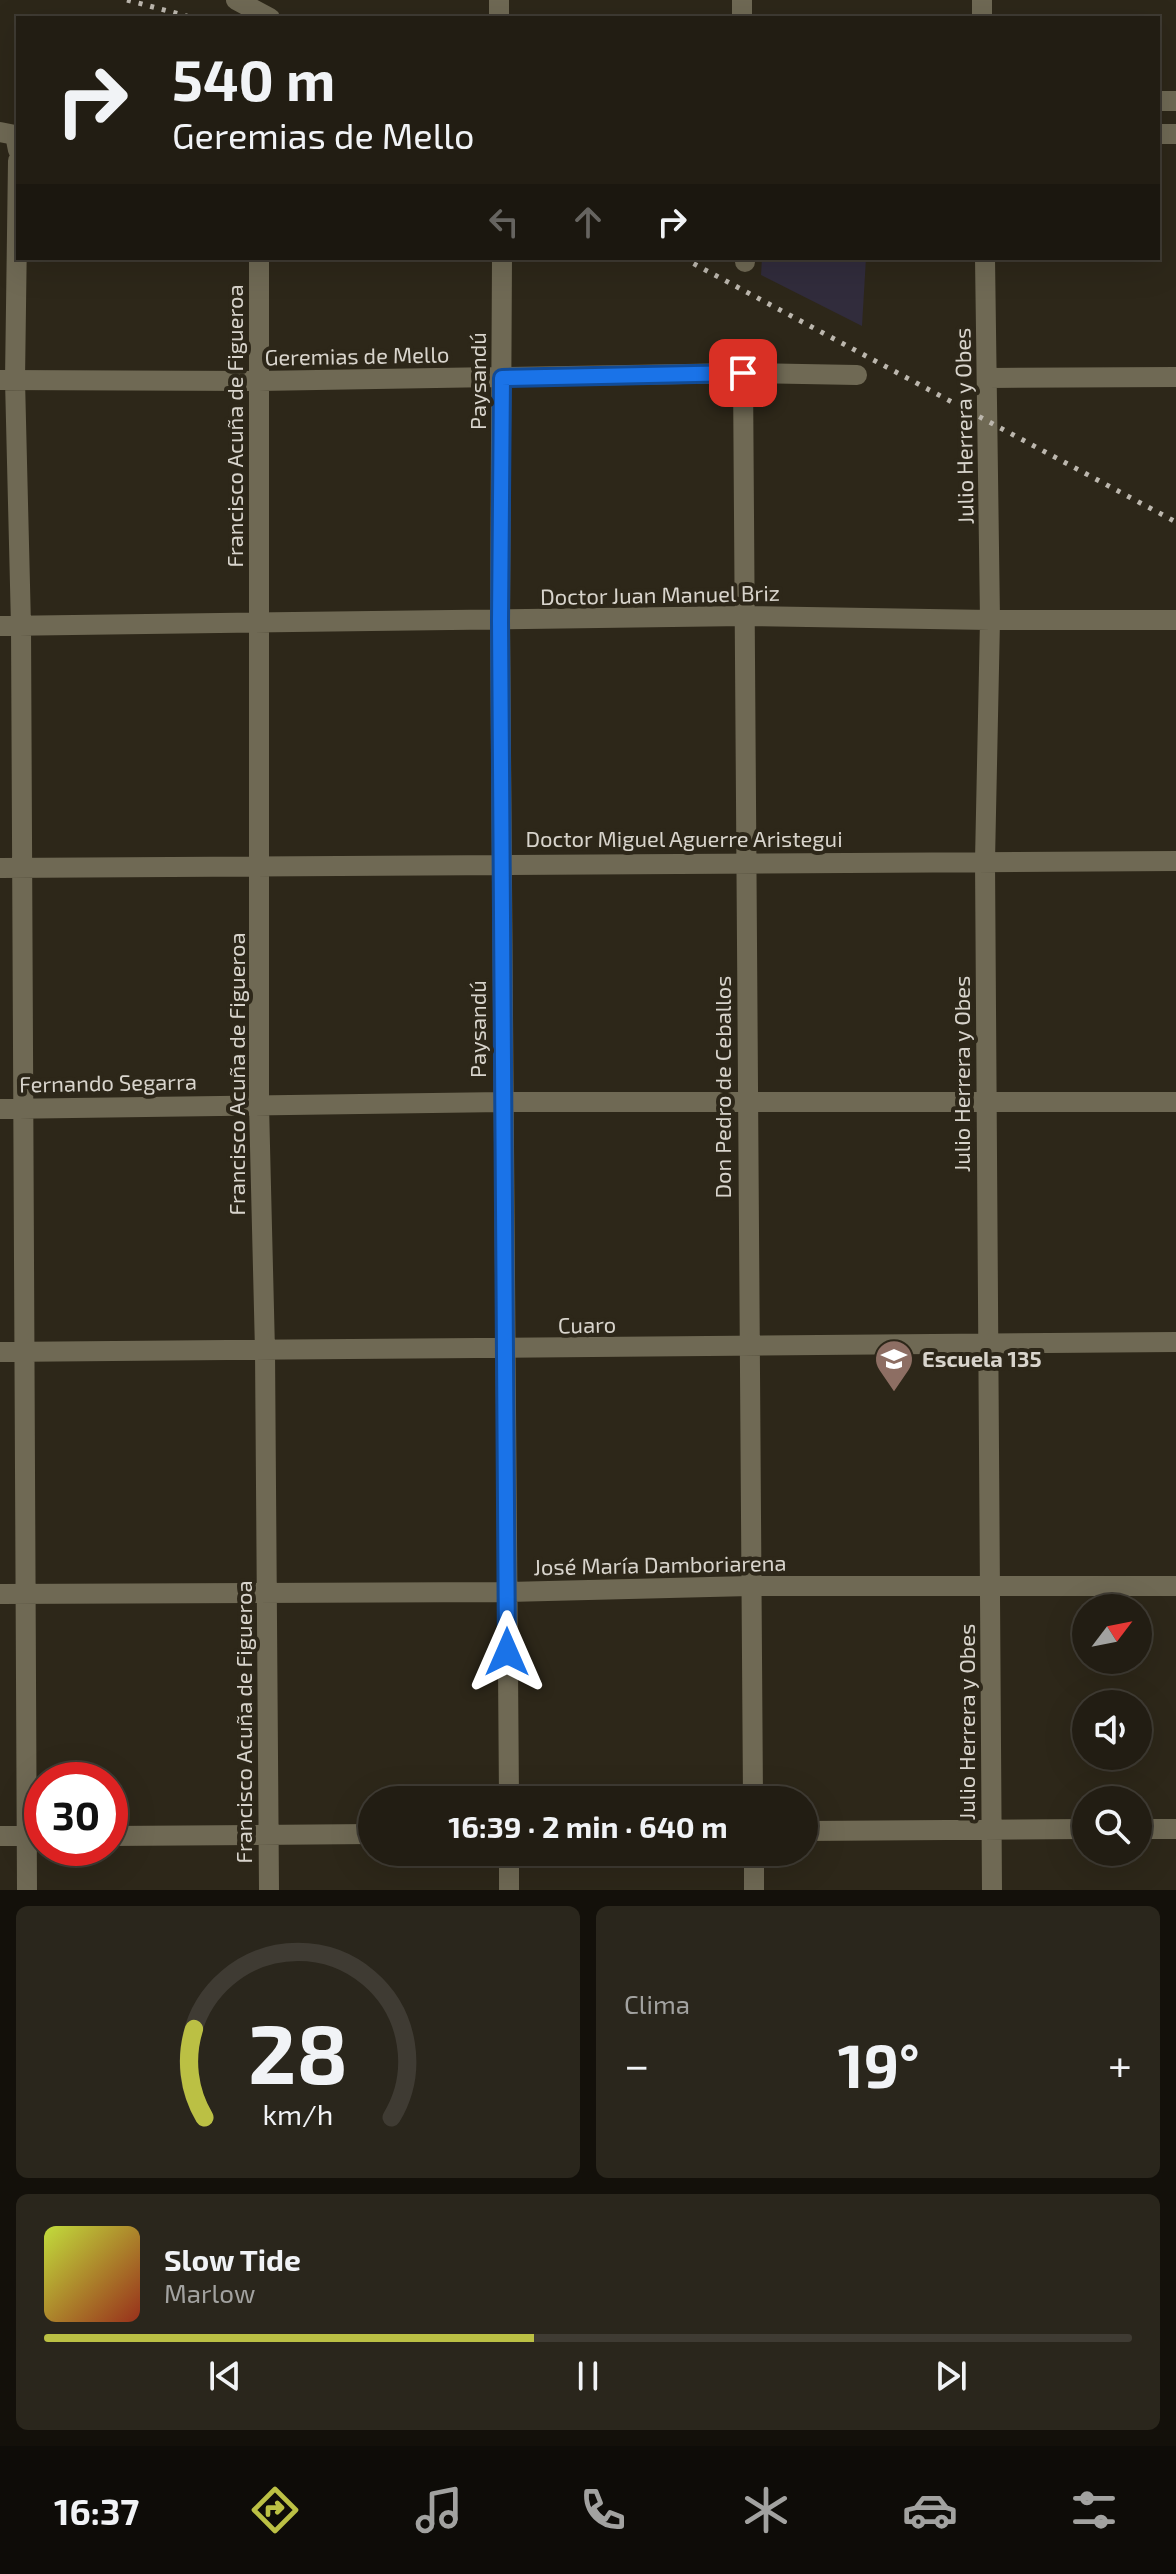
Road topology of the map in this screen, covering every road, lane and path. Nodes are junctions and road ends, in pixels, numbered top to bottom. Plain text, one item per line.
1 (236, 0) edge
2 (266, 16) edge
3 (16, 205) edge
4 (259, 260) edge
5 (502, 260) edge
6 (985, 260) edge
7 (743, 373) junction
8 (857, 375) dead end
9 (1176, 377) edge
10 (502, 378) junction
11 (988, 378) junction
12 (8, 380) edge
13 (258, 381) junction
14 (745, 616) junction
15 (990, 620) junction
16 (1176, 620) edge
17 (500, 621) junction
18 (260, 623) junction
19 (10, 626) edge
20 (985, 861) junction
21 (1176, 861) edge
22 (745, 863) junction
23 (502, 864) junction
24 (261, 866) junction
25 (10, 868) edge
26 (503, 1102) junction
27 (1176, 1102) edge
28 (747, 1103) junction
29 (986, 1103) junction
30 (259, 1105) junction
31 (21, 1108) junction
32 (0, 1109) edge
33 (1176, 1342) edge
34 (988, 1344) junction
35 (749, 1345) junction
36 (506, 1350) junction
37 (265, 1351) junction
38 (0, 1352) edge
39 (24, 1352) junction
40 (750, 1586) junction
41 (1176, 1586) edge
42 (990, 1587) junction
43 (507, 1592) junction
44 (268, 1593) junction
45 (0, 1594) edge
46 (24, 1594) junction
47 (31, 1762) edge
48 (509, 1786) edge
49 (753, 1786) edge
50 (1072, 1829) edge
51 (1152, 1829) edge
52 (1176, 1829) edge
53 (992, 1830) junction
54 (818, 1831) edge
55 (358, 1834) edge
56 (270, 1835) junction
57 (0, 1836) edge
58 (24, 1836) edge
59 (128, 1836) edge
60 (30, 1866) edge
61 (509, 1866) edge
62 (754, 1866) edge
63 (27, 1890) edge
64 (269, 1890) edge
65 (509, 1890) edge
66 (754, 1890) edge
67 (992, 1890) edge

1 - 2 street
3 - 12 street
4 - 13 street, Francisco Acuña de Figueroa
5 - 10 street, Paysandú
6 - 11 street, Julio Herrera y Obes
7 - 8 street, Geremias de Mello
7 - 10 street, Geremias de Mello
7 - 14 street, Don Pedro de Ceballos
9 - 11 street
10 - 13 street, Geremias de Mello
10 - 17 street, Paysandú
11 - 15 street, Julio Herrera y Obes
12 - 13 street, Geremias de Mello
12 - 19 street
13 - 18 street, Francisco Acuña de Figueroa
14 - 15 street, Doctor Juan Manuel Briz
14 - 17 street, Doctor Juan Manuel Briz
14 - 22 street, Don Pedro de Ceballos
15 - 16 street, Doctor Juan Manuel Briz
15 - 20 street, Julio Herrera y Obes
17 - 18 street, Doctor Juan Manuel Briz
17 - 23 street, Paysandú
18 - 19 street, Doctor Juan Manuel Briz
18 - 24 street, Francisco Acuña de Figueroa
19 - 25 street
20 - 21 street, Doctor Miguel Aguerre Aristegui
20 - 22 street, Doctor Miguel Aguerre Aristegui
20 - 29 street, Julio Herrera y Obes
22 - 23 street, Doctor Miguel Aguerre Aristegui
22 - 28 street, Don Pedro de Ceballos
23 - 24 street, Doctor Miguel Aguerre Aristegui
23 - 26 street, Paysandú
24 - 25 street, Doctor Miguel Aguerre Aristegui
24 - 30 street, Francisco Acuña de Figueroa
25 - 31 street
26 - 28 street, Fernando Segarra
26 - 30 street, Fernando Segarra
26 - 36 street, Paysandú
27 - 29 street, Fernando Segarra
28 - 29 street, Fernando Segarra
28 - 35 street, Don Pedro de Ceballos
29 - 34 street, Julio Herrera y Obes
30 - 31 street, Fernando Segarra
30 - 37 street, Francisco Acuña de Figueroa
31 - 32 street, Fernando Segarra
31 - 39 street
33 - 34 street, Cuaro
34 - 35 street, Cuaro
34 - 42 street, Julio Herrera y Obes
35 - 36 street, Cuaro
35 - 40 street, Don Pedro de Ceballos
36 - 37 street, Cuaro
36 - 43 street, Paysandú
37 - 39 street, Cuaro
37 - 44 street, Francisco Acuña de Figueroa
38 - 39 street, Cuaro
39 - 46 street
40 - 42 street, José María Damboriarena
40 - 43 street, José María Damboriarena
40 - 49 street, Don Pedro de Ceballos
41 - 42 street, José María Damboriarena
42 - 53 street, Julio Herrera y Obes
43 - 44 street, José María Damboriarena
43 - 48 street, Paysandú
44 - 46 street, José María Damboriarena
44 - 56 street, Francisco Acuña de Figueroa
45 - 46 street, José María Damboriarena
46 - 47 street
50 - 53 street
51 - 52 street
53 - 54 street
53 - 67 street, Julio Herrera y Obes
55 - 56 street
56 - 59 street
56 - 64 street, Francisco Acuña de Figueroa
57 - 58 street
60 - 63 street
61 - 65 street
62 - 66 street

